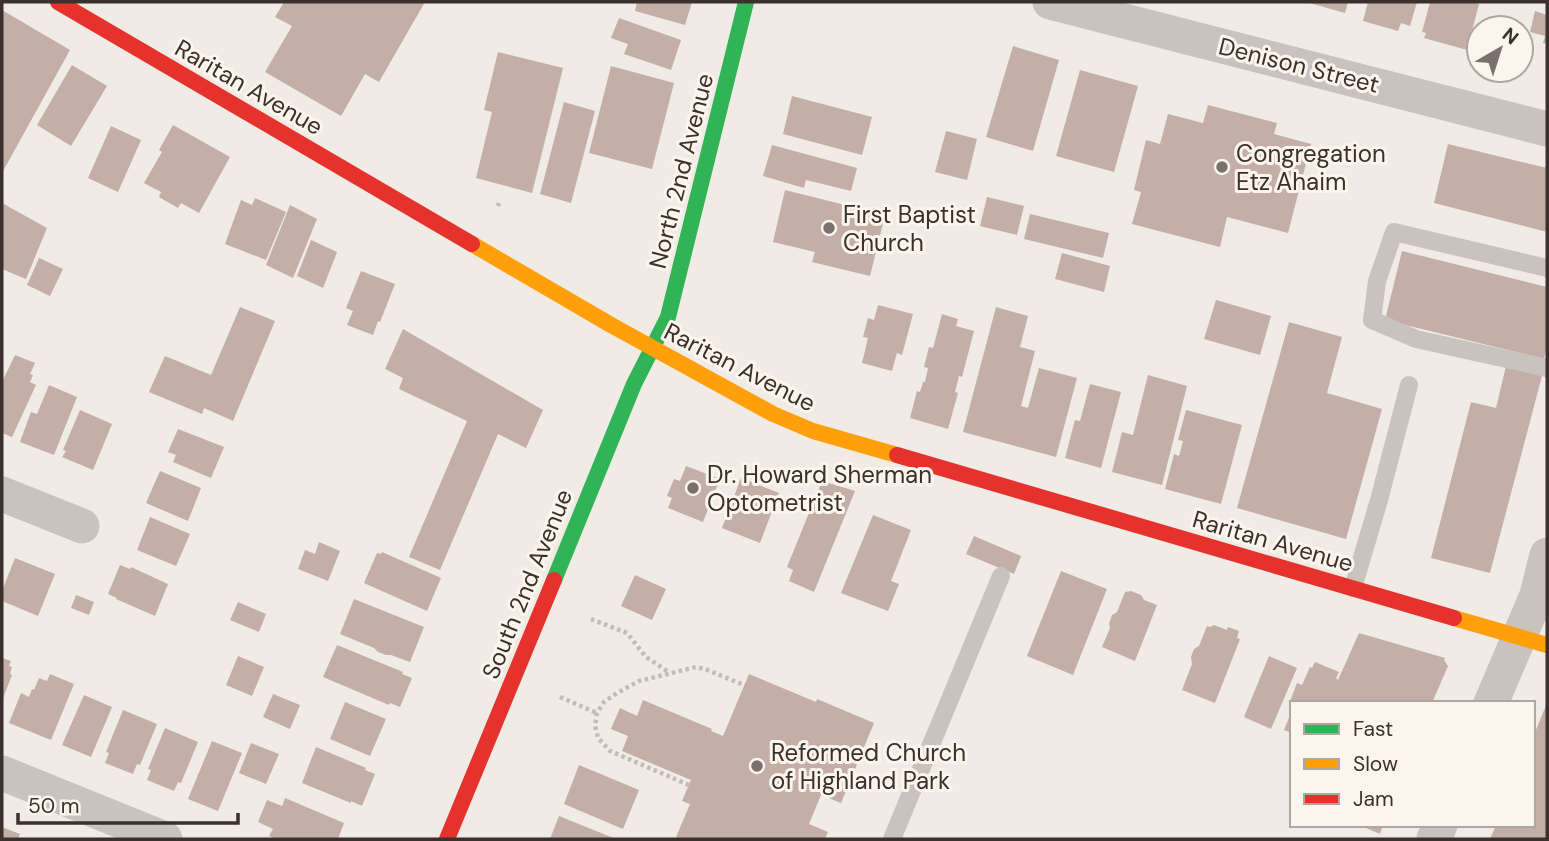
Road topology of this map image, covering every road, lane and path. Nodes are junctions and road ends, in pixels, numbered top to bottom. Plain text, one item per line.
1 (58, 2) edge
2 (746, 2) edge
3 (1050, 2) edge
4 (1547, 129) edge
5 (1547, 268) edge
6 (652, 347) junction
7 (1547, 368) edge
8 (1409, 385) dead end
9 (2, 494) edge
10 (82, 526) dead end
11 (1547, 555) edge
12 (1001, 576) dead end
13 (1353, 588) junction
14 (591, 619) dead end
15 (1533, 640) edge
16 (670, 673) junction
17 (744, 685) dead end
18 (560, 697) dead end
19 (1492, 701) edge
20 (597, 713) junction
21 (2, 773) edge
22 (689, 785) dead end
23 (165, 839) edge
24 (447, 839) edge
25 (892, 839) edge

1 - 6 main road, Raritan Avenue
2 - 6 main road, North 2nd Avenue
3 - 4 street, Denison Street
5 - 7 lane
6 - 13 main road, Raritan Avenue
6 - 24 main road, South 2nd Avenue
8 - 13 lane
9 - 10 street
11 - 15 street
12 - 25 lane
13 - 15 main road, Raritan Avenue
14 - 16 path
15 - 19 street
16 - 17 path
16 - 20 path
18 - 20 path
20 - 22 path
21 - 23 street

